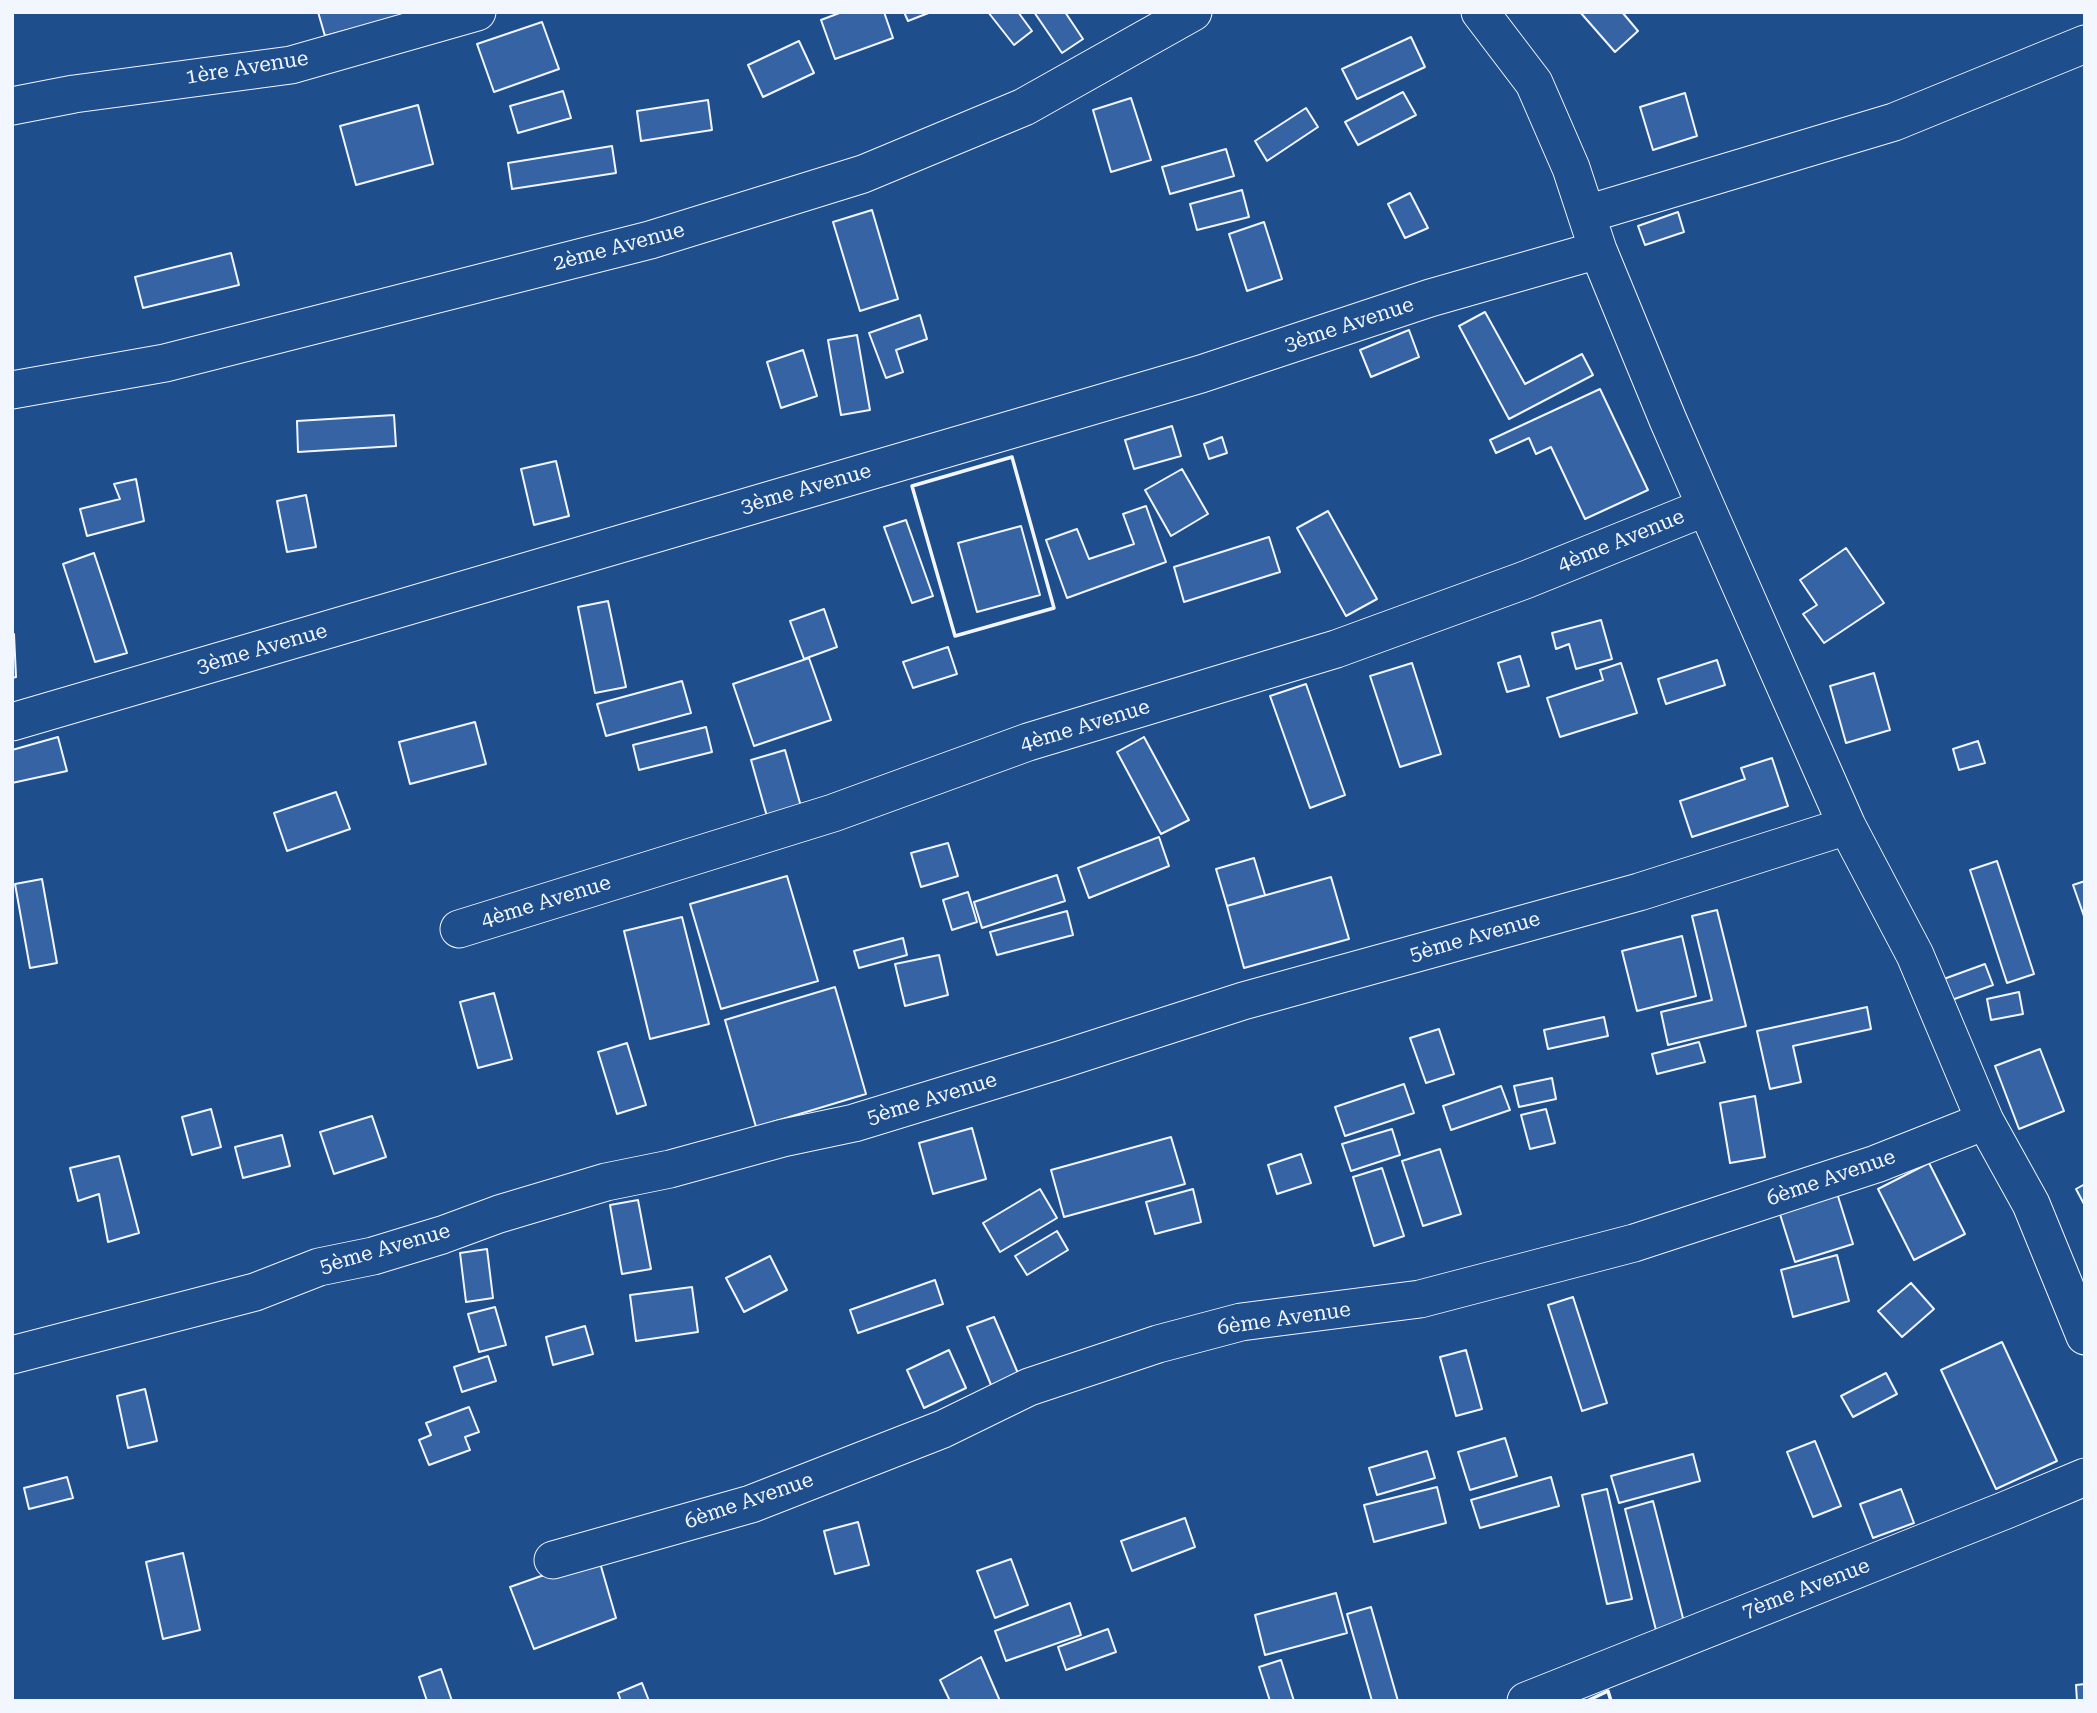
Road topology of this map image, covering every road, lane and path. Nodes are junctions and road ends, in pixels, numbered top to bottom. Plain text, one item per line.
1 (477, 12) edge
2 (1193, 12) edge
3 (1480, 12) edge
4 (2085, 44) edge
5 (12, 106) edge
6 (1587, 214) junction
7 (1598, 250) junction
8 (12, 390) edge
9 (1706, 507) junction
10 (12, 722) edge
11 (1847, 826) junction
12 (459, 929) dead end
13 (1984, 1121) junction
14 (2085, 1336) edge
15 (12, 1355) edge
16 (2085, 1476) edge
17 (553, 1560) dead end
18 (1526, 1701) edge

1 - 5 street, 1ère Avenue
2 - 8 street, 2ème Avenue
3 - 6 street
4 - 6 street
6 - 7 street
7 - 9 street
7 - 10 street, 3ème Avenue
9 - 11 street
9 - 12 street, 4ème Avenue
11 - 13 street
11 - 15 street, 5ème Avenue
13 - 14 street
13 - 17 street, 6ème Avenue
16 - 18 street, 7ème Avenue

